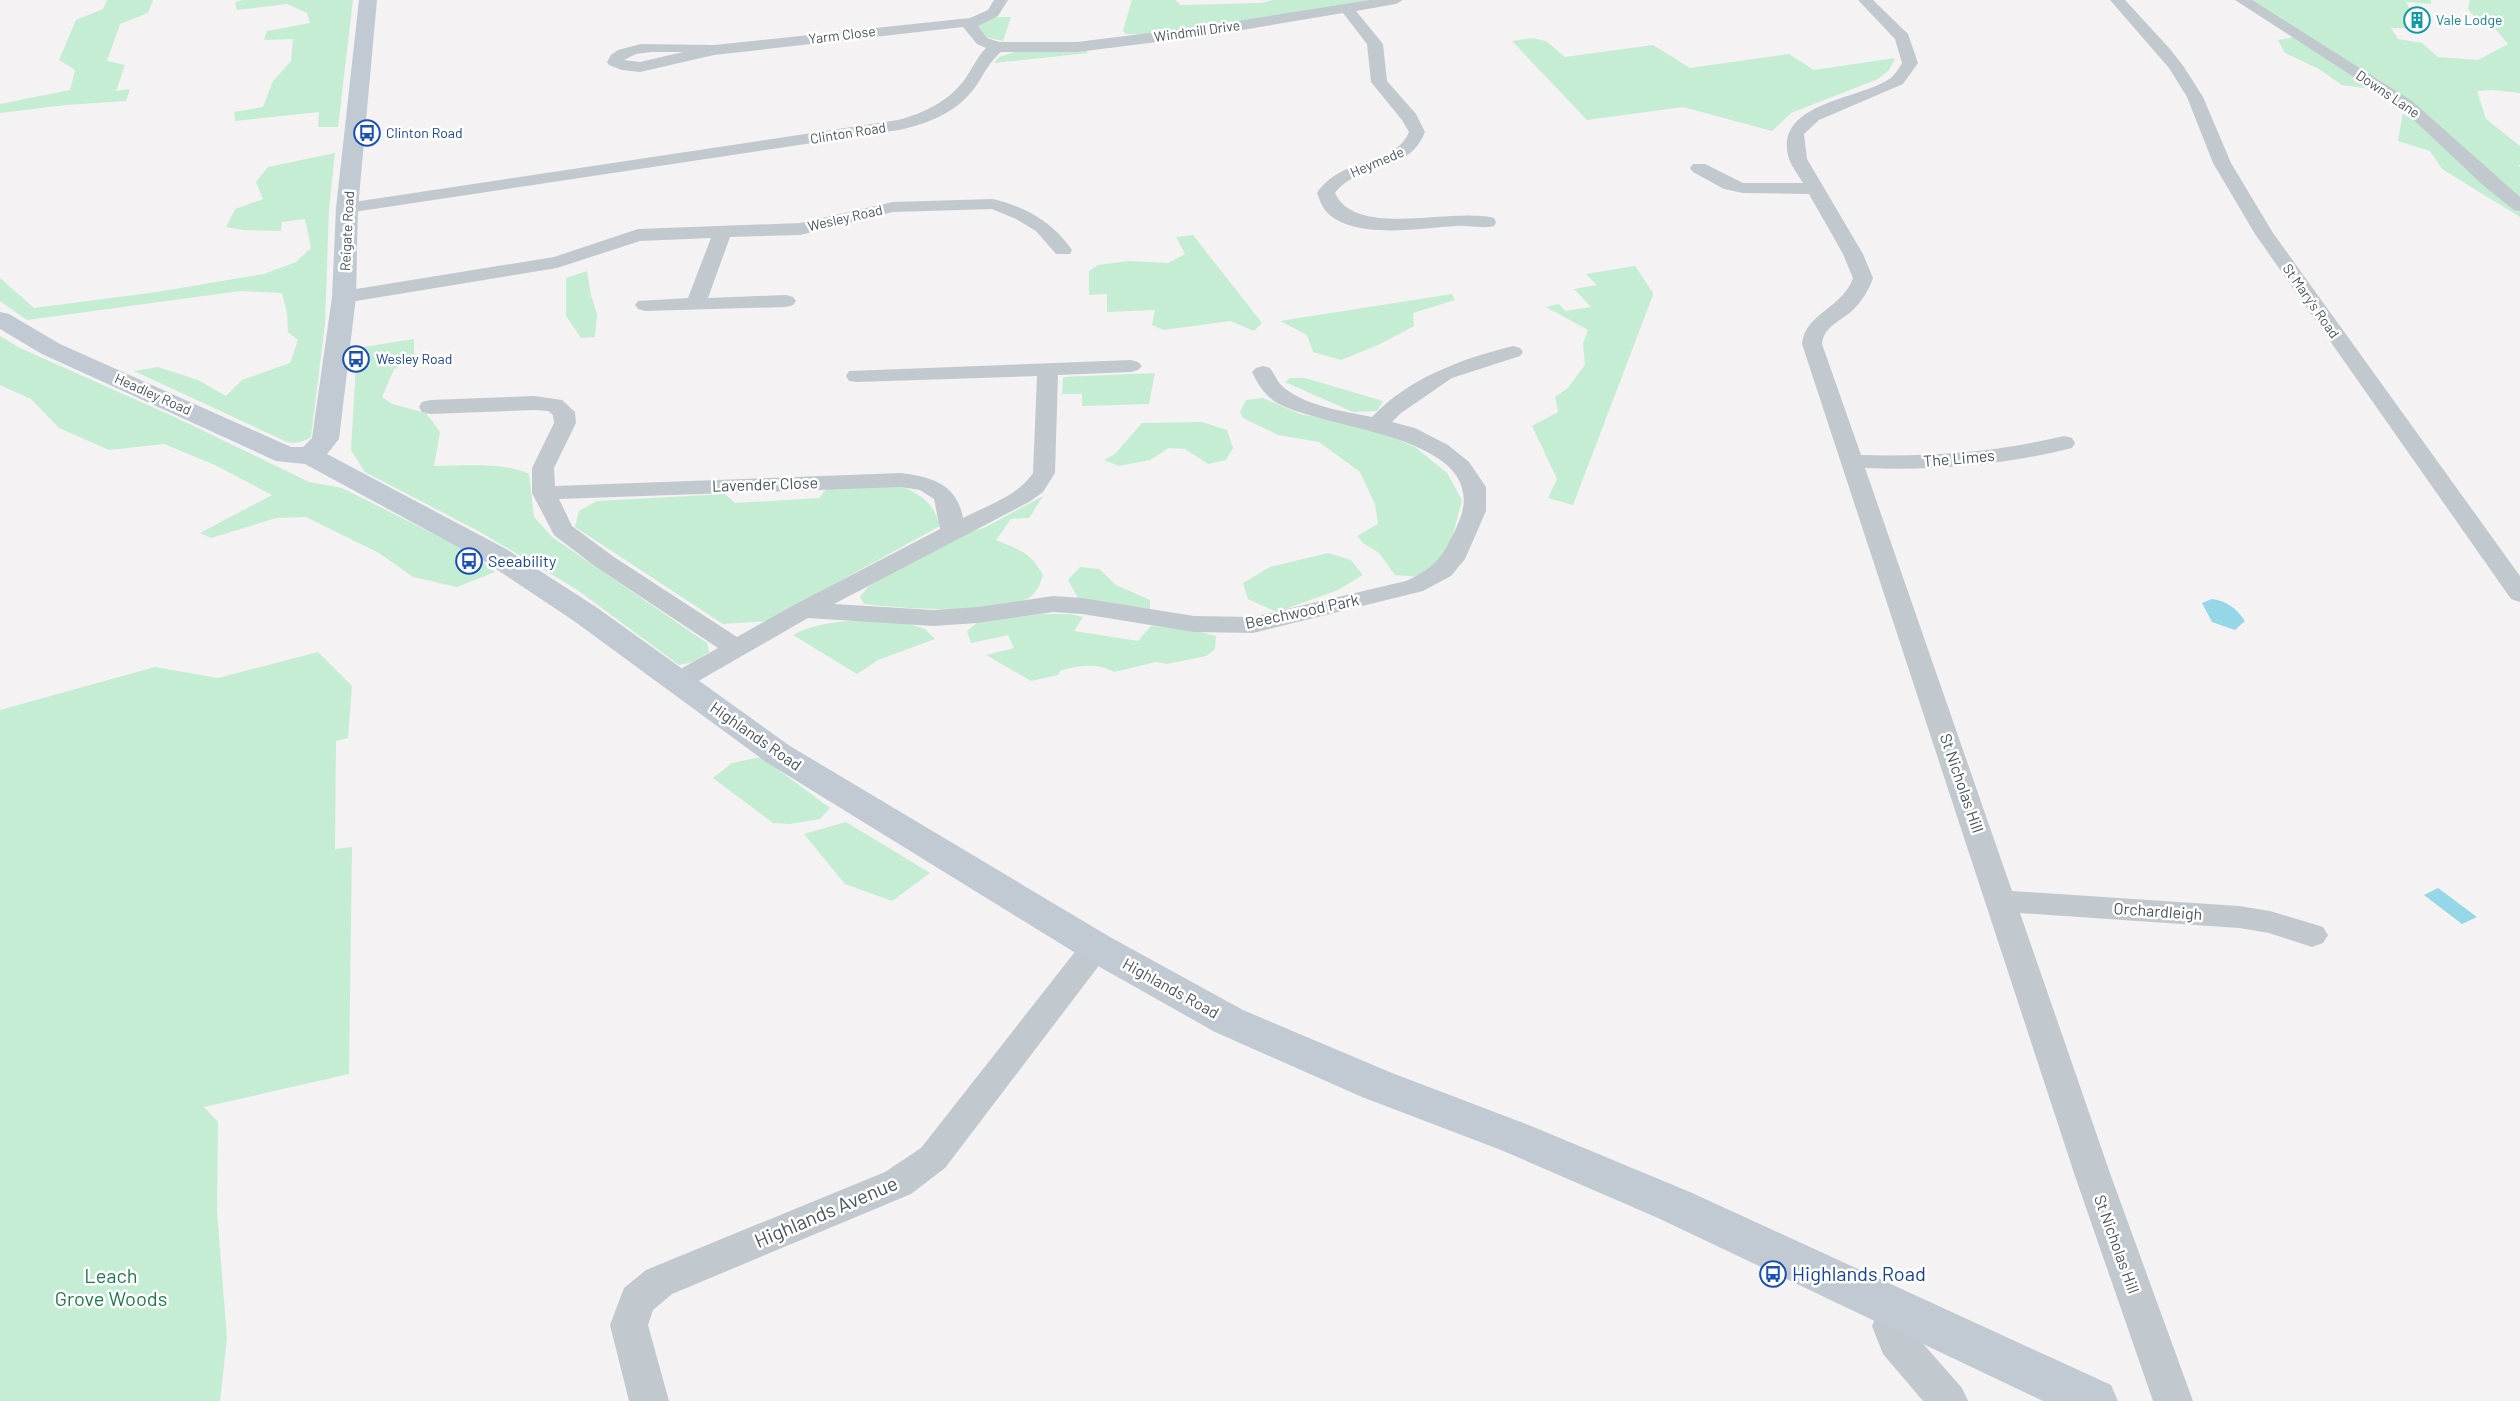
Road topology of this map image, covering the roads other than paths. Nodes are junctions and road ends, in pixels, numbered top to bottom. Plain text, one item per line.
1 (368, 0) edge
2 (1002, 0) edge
3 (1396, 0) edge
4 (1865, 0) edge
5 (2118, 0) edge
6 (2242, 0) edge
7 (1347, 9) junction
8 (971, 22) junction
9 (997, 47) junction
10 (714, 50) junction
11 (1699, 168) dead end
12 (1816, 189) junction
13 (2520, 206) edge
14 (346, 208) junction
15 (1487, 222) dead end
16 (723, 232) junction
17 (1063, 250) dead end
18 (344, 297) junction
19 (786, 301) dead end
20 (696, 304) junction
21 (645, 305) dead end
22 (0, 319) edge
23 (1513, 352) dead end
24 (1131, 366) dead end
25 (1048, 369) junction
26 (1263, 372) dead end
27 (857, 376) dead end
28 (429, 407) dead end
29 (1378, 424) junction
30 (2064, 443) dead end
31 (311, 456) junction
32 (1852, 461) junction
33 (544, 493) junction
34 (953, 532) junction
35 (2520, 594) edge
36 (802, 610) junction
37 (735, 647) junction
38 (679, 681) junction
39 (2002, 901) junction
40 (2312, 935) dead end
41 (1096, 947) junction
42 (1897, 1309) junction
43 (649, 1401) edge
44 (1948, 1401) edge
45 (2094, 1401) edge
46 (2173, 1401) edge

1 - 14 main road, Reigate Road
2 - 8 street
3 - 7 street, Windmill Drive
4 - 12 street
5 - 35 street, St Mary's Road
6 - 13 street, Downs Lane
7 - 9 street, Windmill Drive
7 - 15 street, Heymede
8 - 9 street
8 - 10 street, Yarm Close
9 - 14 street, Clinton Road
10 - 10 street, Yarm Close
11 - 12 street
12 - 32 street, St Nicholas Hill
14 - 18 main road, Reigate Road
16 - 17 street, Wesley Road
16 - 18 street, Wesley Road
16 - 20 street
18 - 31 main road, Reigate Road
19 - 20 street
20 - 21 street
22 - 31 main road, Headley Road
23 - 29 street
24 - 25 street
25 - 27 street
25 - 34 street
26 - 29 street, Beechwood Park
28 - 33 street
29 - 36 street, Beechwood Park
30 - 32 street, The Limes
31 - 38 main road, Highlands Road
32 - 39 street, St Nicholas Hill
33 - 34 street, Lavender Close
33 - 37 street
34 - 36 street
36 - 37 street
37 - 38 street
38 - 41 main road, Highlands Road
39 - 40 street, Orchardleigh
39 - 46 street, St Nicholas Hill
41 - 42 main road, Highlands Road
41 - 43 street, Highlands Avenue
42 - 44 street
42 - 45 main road, Highlands Road

